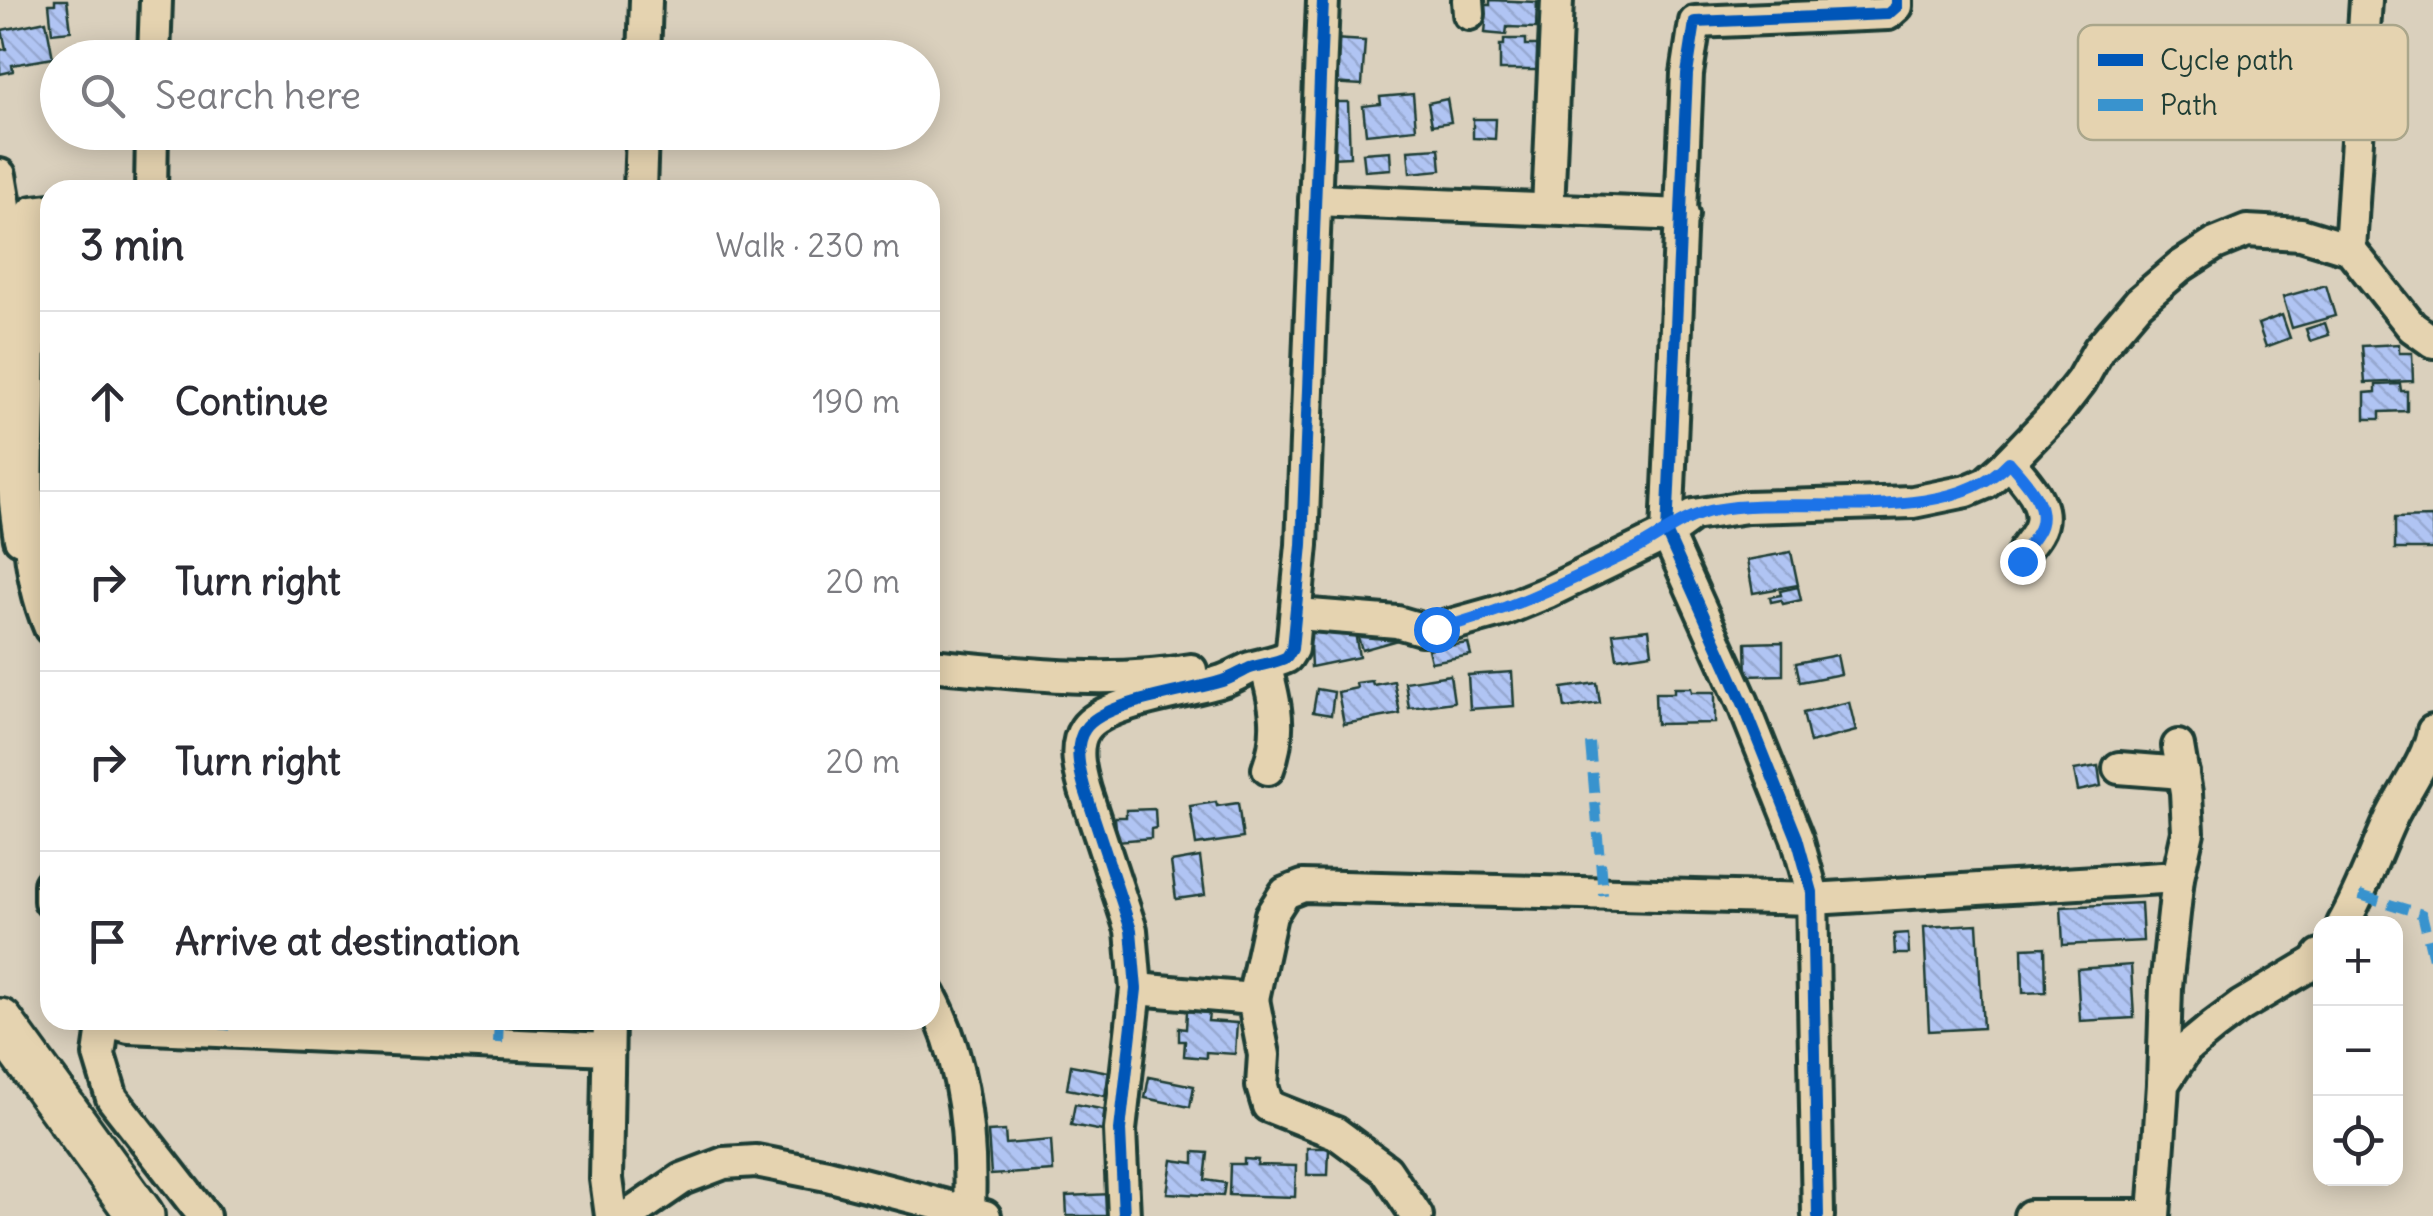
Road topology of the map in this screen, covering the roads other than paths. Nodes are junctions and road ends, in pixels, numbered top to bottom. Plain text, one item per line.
1 (156, 0) edge
2 (646, 0) edge
3 (1323, 0) edge
4 (1558, 0) edge
5 (1897, 0) edge
6 (2366, 0) edge
7 (1697, 11) edge
8 (2364, 25) edge
9 (155, 40) edge
10 (645, 40) edge
11 (2357, 140) edge
12 (152, 150) edge
13 (641, 150) edge
14 (0, 175) edge
15 (151, 180) edge
16 (640, 180) edge
17 (1315, 200) junction
18 (1548, 209) junction
19 (40, 211) edge
20 (1683, 215) junction
21 (2350, 249) junction
22 (2433, 342) edge
23 (2009, 462) junction
24 (1666, 534) junction
25 (33, 557) junction
26 (2022, 561) dead end
27 (40, 601) edge
28 (1298, 614) junction
29 (940, 666) edge
30 (1259, 666) junction
31 (2433, 730) edge
32 (2119, 768) dead end
33 (1268, 770) dead end
34 (2178, 877) junction
35 (1812, 899) junction
36 (2348, 916) edge
37 (2313, 963) edge
38 (1136, 989) junction
39 (1253, 999) junction
40 (940, 1013) edge
41 (0, 1022) edge
42 (103, 1030) edge
43 (335, 1030) edge
44 (609, 1034) edge
45 (17, 1084) edge
46 (2163, 1084) junction
47 (977, 1214) edge
48 (100, 1216) edge
49 (140, 1216) edge
50 (204, 1216) edge
51 (611, 1216) edge
52 (628, 1216) edge
53 (1124, 1216) edge
54 (1417, 1216) edge
55 (1818, 1216) edge
56 (2030, 1216) edge
57 (2154, 1216) edge

1 - 9 street
2 - 10 street
3 - 17 street
4 - 18 street
5 - 7 street
6 - 8 street
7 - 20 street
11 - 21 street
12 - 15 street
13 - 16 street
14 - 25 street
17 - 18 street
17 - 28 street
18 - 20 street
19 - 25 street
20 - 24 street
21 - 22 street
21 - 23 street
23 - 24 street
23 - 26 street
24 - 28 street
24 - 35 street
25 - 27 street
28 - 30 street
29 - 30 street
30 - 33 street
30 - 38 street
31 - 36 street
32 - 34 street
34 - 35 street
34 - 46 street
35 - 39 street
35 - 55 street
37 - 46 street
38 - 39 street
38 - 53 street
39 - 54 street
40 - 47 street
41 - 45 highway
42 - 50 street
43 - 44 street
44 - 51 street
45 - 48 highway
45 - 49 highway
46 - 57 street
47 - 52 street
56 - 57 street

